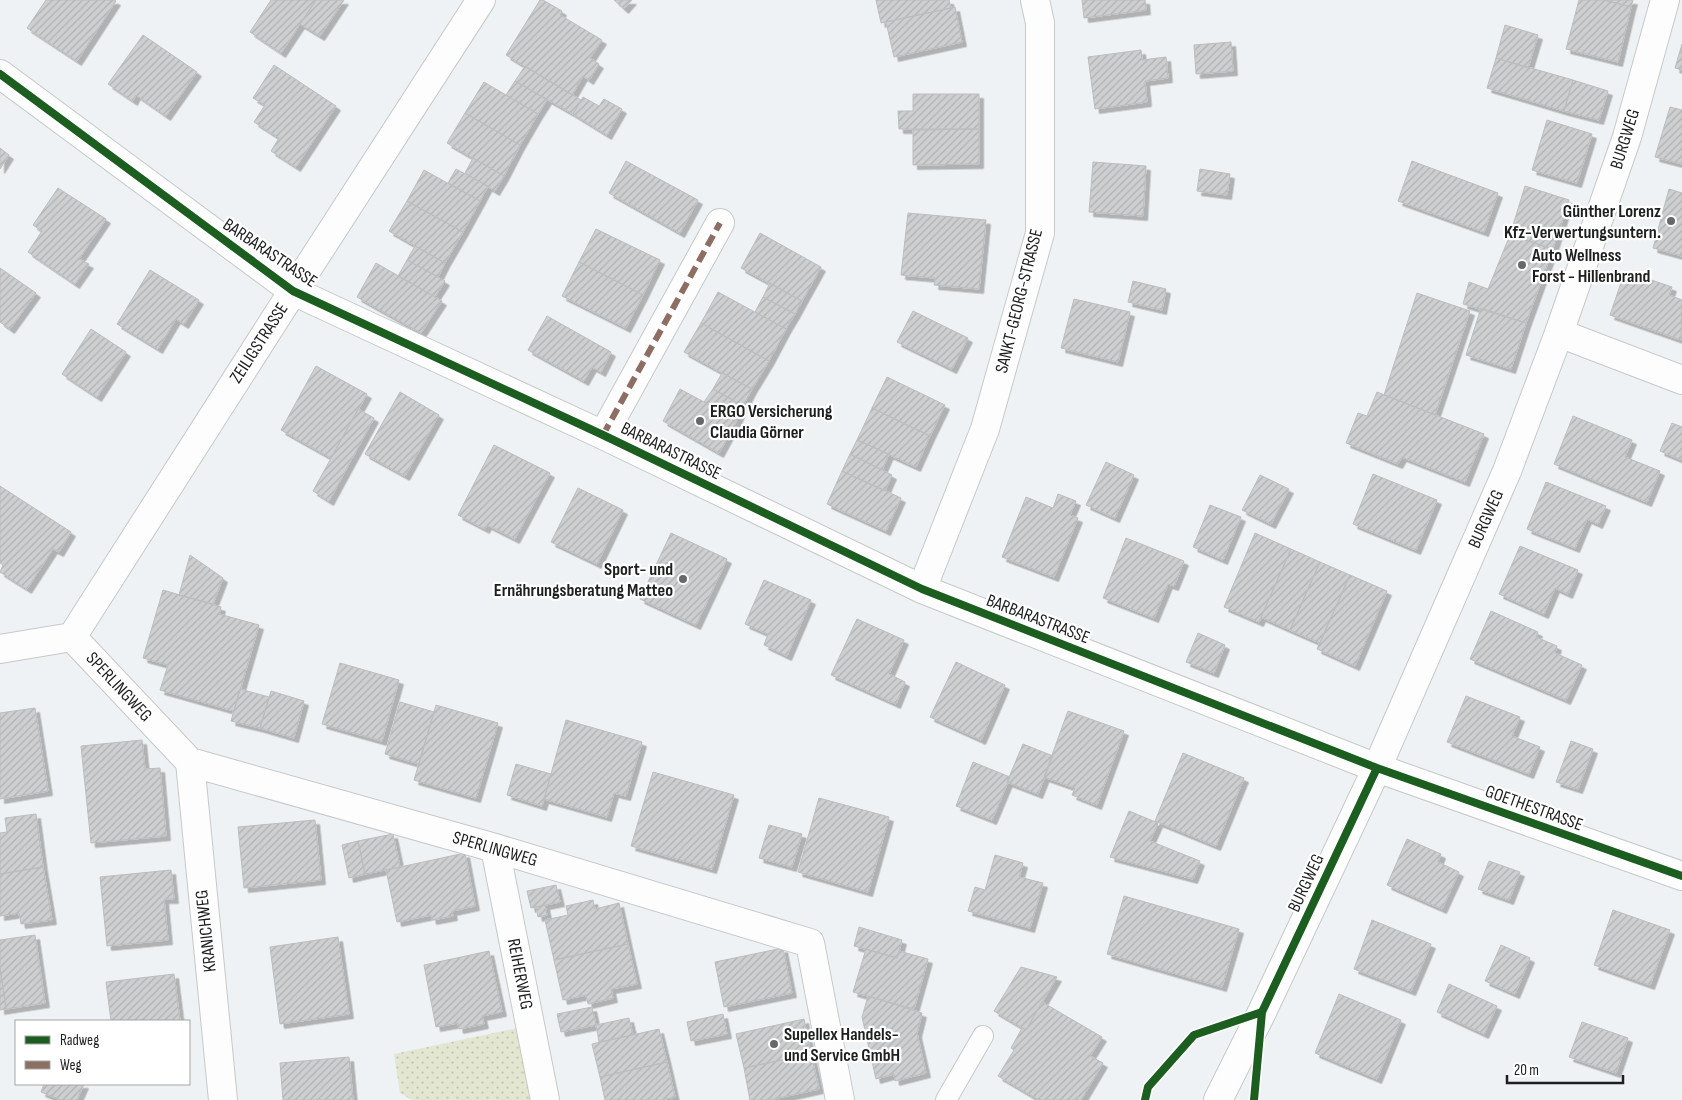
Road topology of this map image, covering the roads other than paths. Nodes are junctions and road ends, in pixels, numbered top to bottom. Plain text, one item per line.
1 (481, 0) edge
2 (1035, 0) edge
3 (1665, 0) edge
4 (0, 74) edge
5 (720, 223) dead end
6 (292, 291) junction
7 (1559, 333) junction
8 (1682, 380) edge
9 (603, 435) junction
10 (922, 589) junction
11 (72, 637) junction
12 (0, 649) edge
13 (190, 762) junction
14 (1377, 768) junction
15 (495, 848) junction
16 (1682, 876) edge
17 (983, 1036) dead end
18 (222, 1100) edge
19 (545, 1100) edge
20 (840, 1100) edge
21 (946, 1100) edge
22 (1218, 1100) edge

1 - 6 street, ZEILIGSTRASSE
2 - 10 street, SANKT-GEORG-STRASSE
3 - 7 street, BURGWEG
4 - 6 street, BARBARASTRASSE
5 - 9 street, BARBARASTRASSE
6 - 9 street, BARBARASTRASSE
6 - 11 street, ZEILIGSTRASSE
7 - 8 street
7 - 14 street, BURGWEG
9 - 10 street, BARBARASTRASSE
10 - 14 street, BARBARASTRASSE
11 - 12 street
11 - 13 street, SPERLINGWEG
13 - 15 street, SPERLINGWEG
13 - 18 street, KRANICHWEG
14 - 16 street, GOETHESTRASSE
14 - 22 street, BURGWEG
15 - 19 street, REIHERWEG
15 - 20 street, SPERLINGWEG
17 - 21 lane

